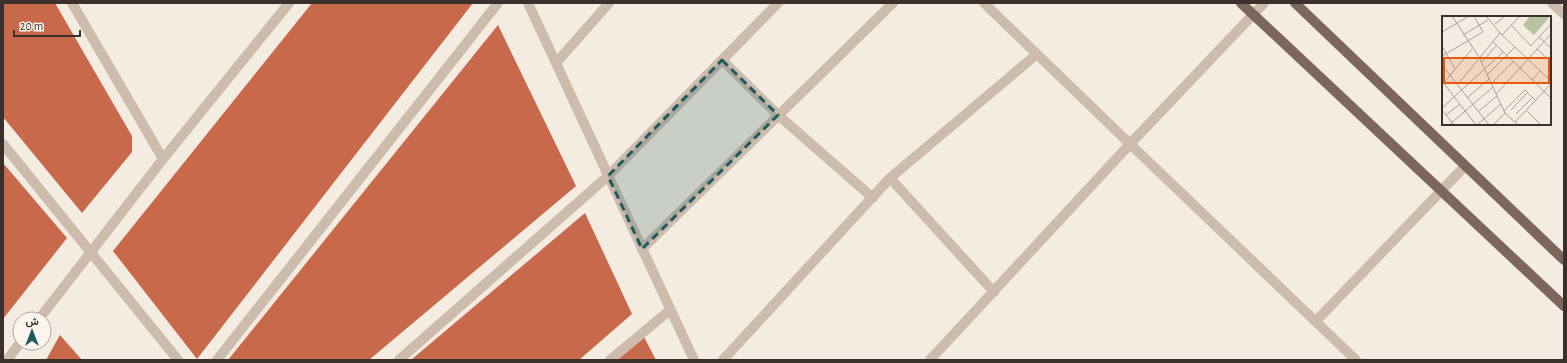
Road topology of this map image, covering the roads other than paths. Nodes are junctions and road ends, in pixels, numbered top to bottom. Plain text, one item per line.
1 (72, 3) edge
2 (289, 3) edge
3 (498, 3) edge
4 (528, 3) edge
5 (609, 3) edge
6 (778, 3) edge
7 (893, 3) edge
8 (984, 3) edge
9 (1241, 3) edge
10 (1264, 3) edge
11 (1295, 3) edge
12 (1552, 3) edge
13 (1564, 14) edge
14 (1253, 15) junction
15 (1037, 54) junction
16 (722, 60) junction
17 (556, 63) junction
18 (778, 115) junction
19 (3, 144) edge
20 (1130, 144) junction
21 (164, 159) junction
22 (1465, 166) junction
23 (608, 176) junction
24 (890, 178) junction
25 (1441, 191) junction
26 (873, 198) junction
27 (642, 249) junction
28 (91, 252) junction
29 (1564, 260) edge
30 (994, 292) junction
31 (1564, 306) edge
32 (670, 310) junction
33 (45, 311) edge
34 (1316, 321) junction
35 (14, 351) edge
36 (7, 360) edge
37 (178, 360) edge
38 (217, 360) edge
39 (399, 360) edge
40 (610, 360) edge
41 (694, 360) edge
42 (723, 360) edge
43 (930, 360) edge
44 (1356, 360) edge

1 - 21 street
2 - 21 street
3 - 38 street
4 - 17 street
5 - 17 street
6 - 16 street
7 - 18 street
8 - 15 street
9 - 14 main road
10 - 14 street
11 - 22 main road
12 - 13 street
14 - 20 street
14 - 25 main road
15 - 20 street
15 - 24 street
16 - 18 street
16 - 23 street
17 - 23 street
18 - 26 street
18 - 27 street
19 - 28 street
20 - 30 street
20 - 34 street
21 - 28 street
22 - 25 street
22 - 29 main road
23 - 27 street
23 - 39 street
24 - 26 street
24 - 30 street
25 - 31 main road
25 - 34 street
26 - 42 street
27 - 32 street
28 - 33 street
28 - 37 street
30 - 43 street
32 - 40 street
32 - 41 street
34 - 44 street
35 - 36 street

